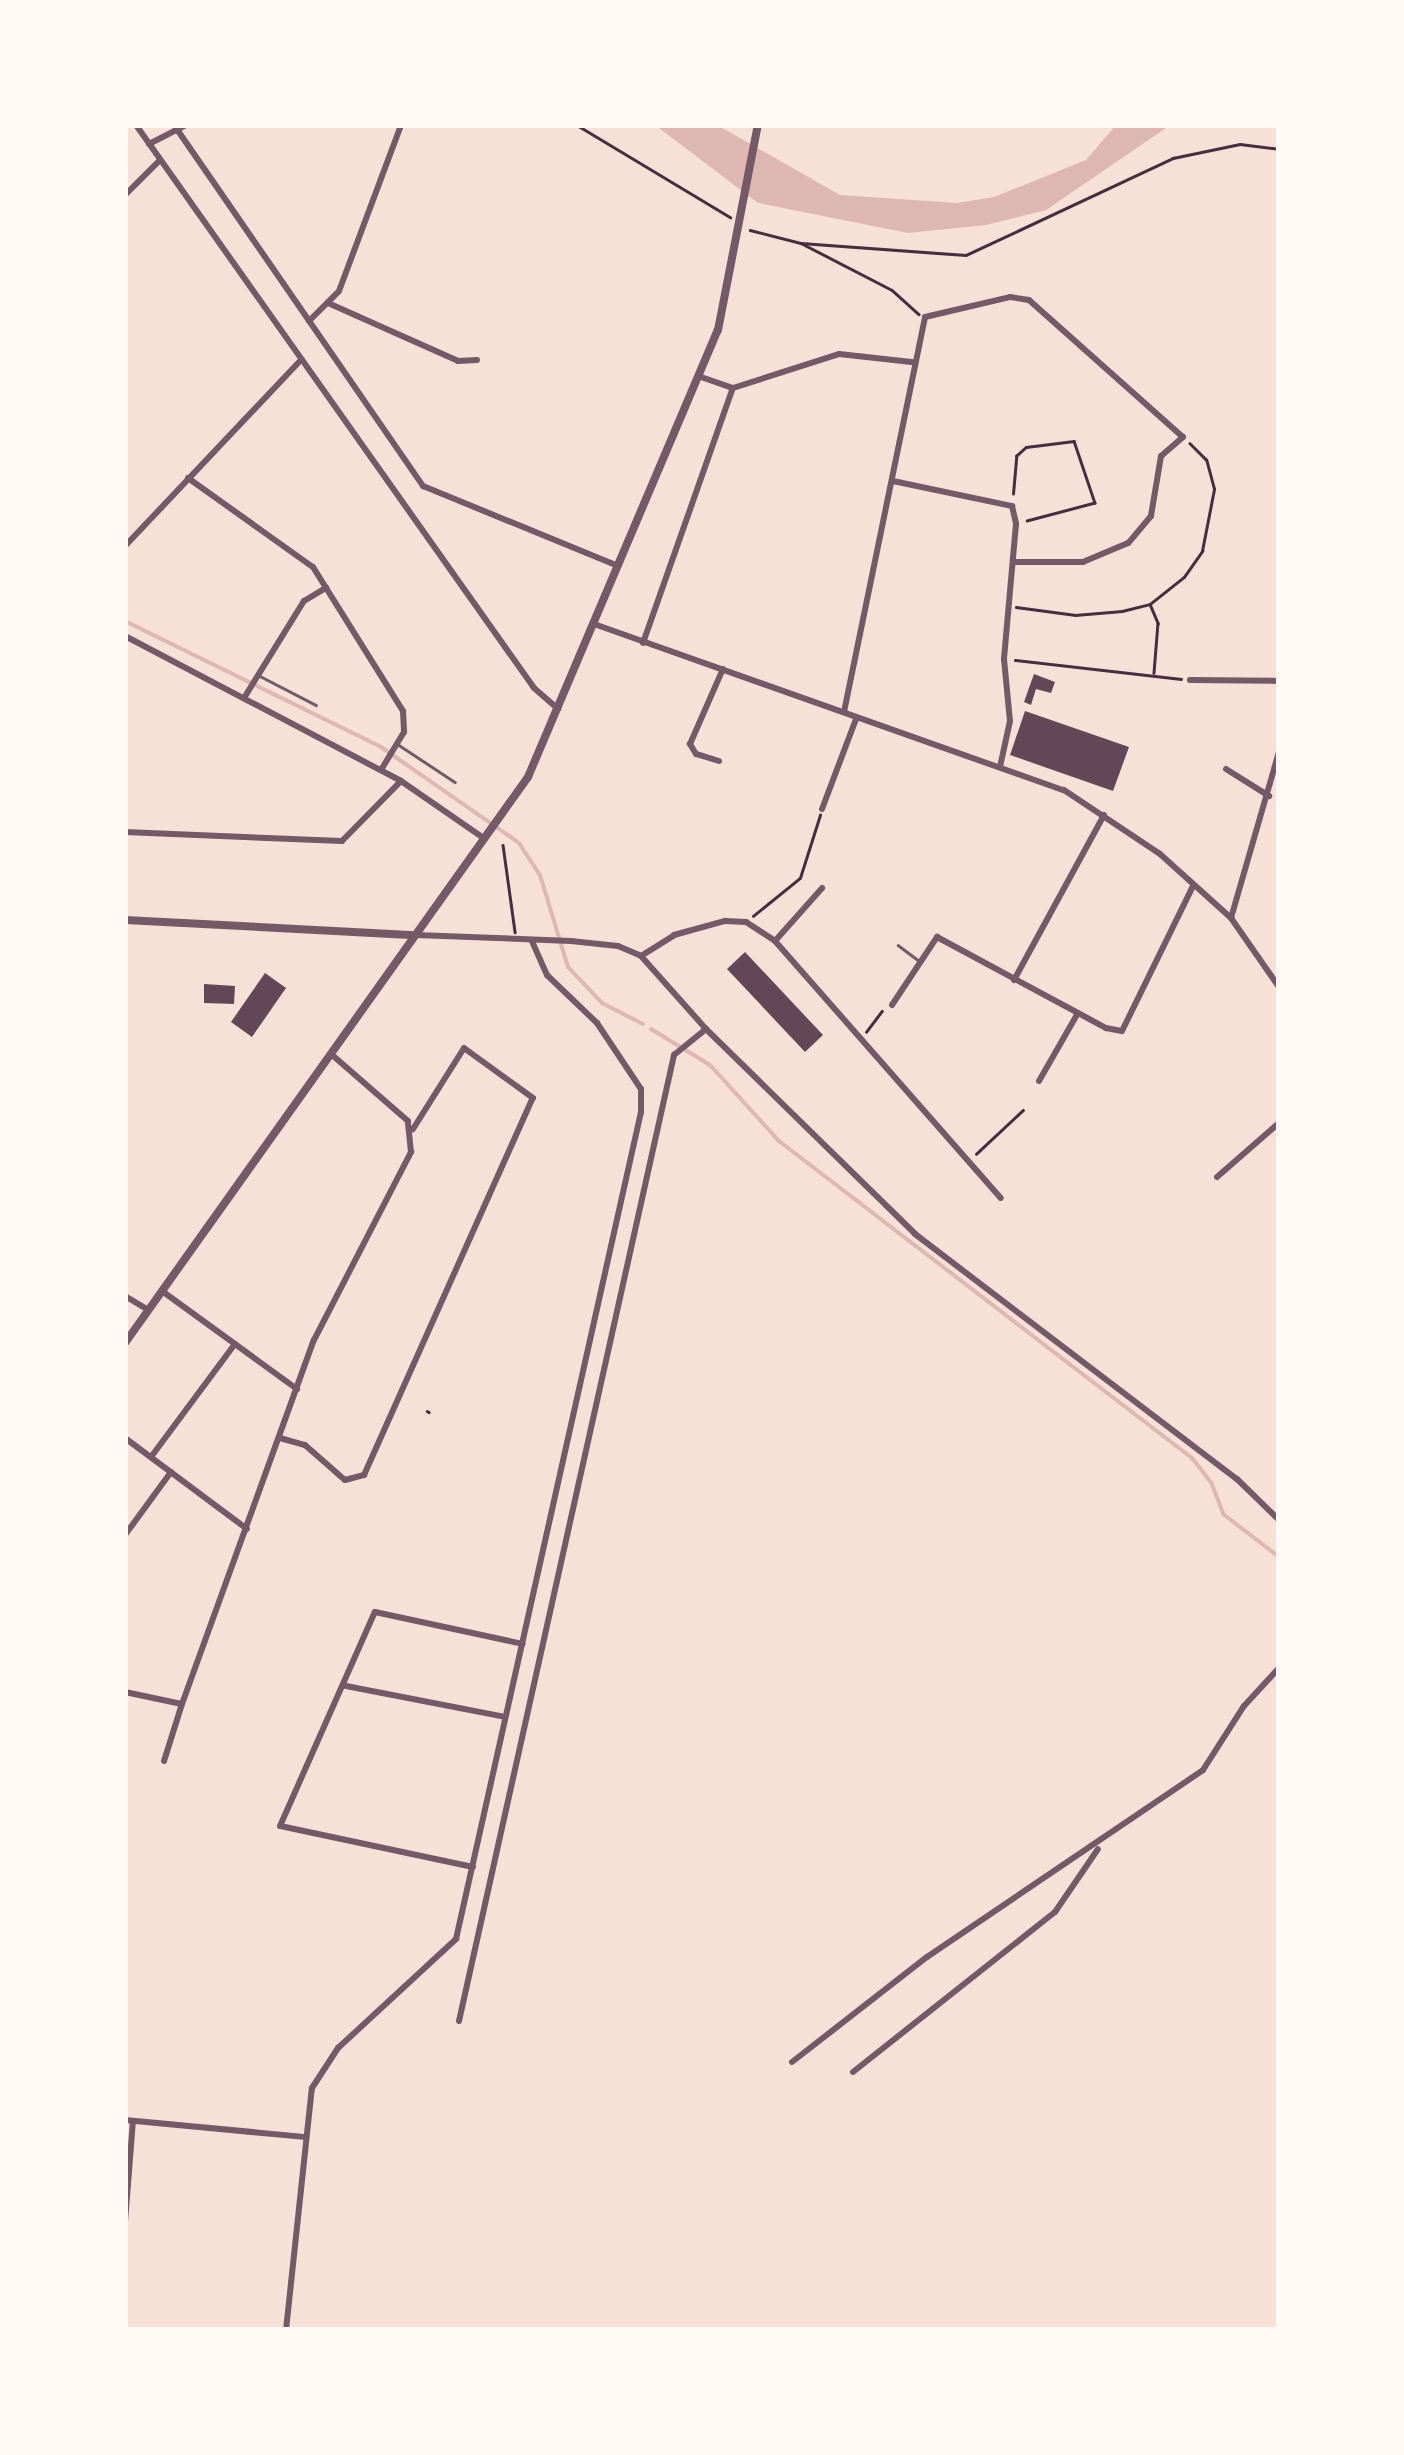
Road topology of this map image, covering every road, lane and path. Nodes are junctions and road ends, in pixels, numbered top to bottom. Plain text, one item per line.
1 (136, 125) edge
2 (186, 125) edge
3 (401, 125) edge
4 (576, 125) edge
5 (758, 125) edge
6 (176, 127) edge
7 (149, 144) junction
8 (1279, 148) edge
9 (160, 160) junction
10 (125, 194) edge
11 (739, 223) junction
12 (750, 230) dead end
13 (801, 244) junction
14 (328, 303) junction
15 (925, 317) junction
16 (309, 320) junction
17 (302, 359) junction
18 (477, 360) dead end
19 (912, 362) junction
20 (701, 377) junction
21 (733, 388) junction
22 (1182, 437) junction
23 (188, 478) junction
24 (893, 481) junction
25 (1012, 506) junction
26 (1016, 524) junction
27 (125, 546) edge
28 (1014, 562) junction
29 (618, 566) junction
30 (326, 588) junction
31 (1150, 604) junction
32 (1010, 606) junction
33 (594, 624) junction
34 (125, 636) edge
35 (643, 642) junction
36 (1004, 659) junction
37 (723, 669) junction
38 (1154, 675) junction
39 (258, 677) junction
40 (1190, 680) joint
41 (1279, 681) edge
42 (244, 698) junction
43 (316, 705) dead end
44 (559, 710) junction
45 (844, 712) junction
46 (856, 720) junction
47 (397, 746) junction
48 (1279, 752) edge
49 (720, 761) dead end
50 (1000, 767) junction
51 (1226, 768) dead end
52 (381, 770) junction
53 (401, 781) junction
54 (455, 782) dead end
55 (1269, 796) junction
56 (822, 809) joint
57 (1104, 815) junction
58 (125, 832) edge
59 (489, 837) junction
60 (503, 845) dead end
61 (1193, 886) junction
62 (822, 888) dead end
63 (1231, 918) junction
64 (125, 920) edge
65 (746, 922) junction
66 (415, 935) junction
67 (517, 940) junction
68 (775, 941) junction
69 (532, 942) junction
70 (898, 945) dead end
71 (641, 956) junction
72 (919, 961) junction
73 (1014, 980) junction
74 (1279, 988) edge
75 (892, 1006) joint
76 (1078, 1013) junction
77 (706, 1029) junction
78 (859, 1041) junction
79 (331, 1054) junction
80 (1039, 1081) dead end
81 (1023, 1110) dead end
82 (1279, 1123) edge
83 (413, 1129) junction
84 (968, 1162) junction
85 (1217, 1177) dead end
86 (1001, 1198) dead end
87 (162, 1292) junction
88 (125, 1296) edge
89 (148, 1310) junction
90 (125, 1343) edge
91 (235, 1344) junction
92 (297, 1389) junction
93 (125, 1438) edge
94 (280, 1438) junction
95 (151, 1457) junction
96 (171, 1472) junction
97 (1279, 1520) edge
98 (246, 1528) junction
99 (125, 1535) edge
100 (523, 1644) junction
101 (1279, 1668) edge
102 (346, 1686) junction
103 (125, 1692) edge
104 (182, 1704) junction
105 (505, 1717) junction
106 (164, 1761) dead end
107 (1101, 1844) junction
108 (473, 1866) junction
109 (459, 2021) dead end
110 (792, 2062) dead end
111 (853, 2072) dead end
112 (129, 2120) edge
113 (306, 2137) junction
114 (125, 2222) edge
115 (286, 2330) edge

1 - 7 street
2 - 6 street
3 - 14 street
4 - 11 path
5 - 11 street
6 - 7 street
6 - 16 street
7 - 9 street
8 - 13 path
9 - 10 street
9 - 17 street
11 - 20 street
12 - 13 path
13 - 15 path
14 - 16 street
14 - 18 street
15 - 19 street
15 - 22 street
16 - 29 street
17 - 23 street
17 - 44 street
19 - 21 street
19 - 24 street
20 - 21 street
20 - 29 street
21 - 35 street
22 - 28 street
22 - 31 path
23 - 27 street
23 - 30 street
24 - 25 street
24 - 45 street
25 - 26 street
25 - 26 path
26 - 28 street
28 - 32 street
29 - 33 street
30 - 39 street
30 - 47 street
31 - 32 path
31 - 38 path
32 - 36 street
33 - 35 street
33 - 44 street
34 - 42 street
35 - 37 street
36 - 38 path
36 - 50 street
37 - 45 street
37 - 49 street
38 - 40 path
39 - 42 street
39 - 43 lane
40 - 41 street
42 - 52 street
44 - 59 street
45 - 46 street
46 - 50 street
46 - 56 street
47 - 52 street
47 - 54 lane
48 - 55 street
50 - 57 street
51 - 55 street
52 - 53 street
53 - 58 street
53 - 59 street
55 - 63 street
56 - 65 path
57 - 61 street
57 - 73 street
59 - 66 street
60 - 67 path
61 - 63 street
61 - 76 street
62 - 68 street
63 - 74 street
64 - 66 street
65 - 68 street
65 - 71 street
66 - 67 street
66 - 79 street
67 - 69 street
68 - 78 street
69 - 71 street
69 - 100 street
70 - 72 lane
71 - 77 street
72 - 73 street
72 - 75 street
73 - 76 street
75 - 78 path
76 - 80 street
77 - 97 street
77 - 109 street
78 - 84 street
79 - 83 street
79 - 87 street
81 - 84 path
82 - 85 street
83 - 92 street
83 - 94 street
84 - 86 street
87 - 89 street
87 - 91 street
88 - 89 street
89 - 90 street
91 - 92 street
91 - 95 street
92 - 94 street
93 - 95 street
94 - 98 street
95 - 96 street
96 - 98 street
96 - 99 street
98 - 104 street
100 - 102 street
100 - 105 street
101 - 107 street
102 - 105 street
102 - 108 street
103 - 104 street
104 - 106 street
105 - 108 street
107 - 110 street
107 - 111 street
108 - 113 street
112 - 113 street
112 - 114 street
113 - 115 street

